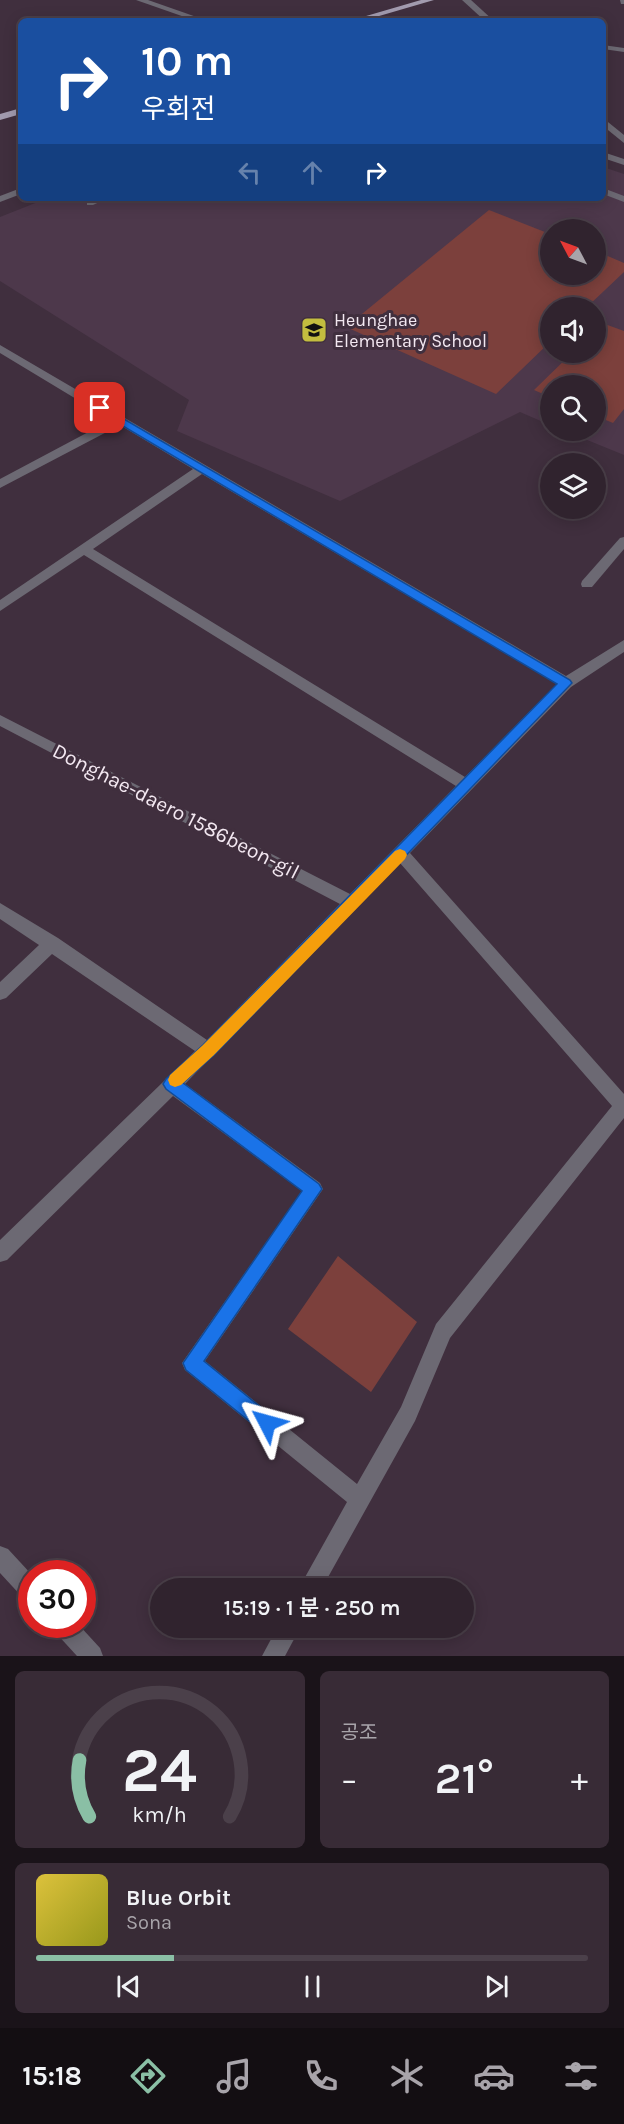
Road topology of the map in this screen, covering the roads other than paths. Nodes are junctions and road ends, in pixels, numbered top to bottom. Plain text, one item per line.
1 (140, 0) edge
2 (430, 0) edge
3 (466, 0) edge
4 (195, 18) edge
5 (364, 18) edge
6 (487, 18) edge
7 (606, 47) edge
8 (624, 50) edge
9 (18, 112) edge
10 (0, 117) edge
11 (606, 124) edge
12 (624, 140) edge
13 (606, 156) edge
14 (624, 162) edge
15 (18, 192) edge
16 (606, 192) edge
17 (0, 199) edge
18 (624, 199) edge
19 (95, 201) edge
20 (90, 203) dead end
21 (0, 348) edge
22 (120, 420) junction
23 (201, 469) junction
24 (0, 484) edge
25 (624, 541) edge
26 (84, 549) junction
27 (587, 584) dead end
28 (0, 606) edge
29 (624, 645) edge
30 (566, 683) junction
31 (0, 720) edge
32 (467, 786) junction
33 (402, 854) junction
34 (353, 903) junction
35 (0, 909) edge
36 (52, 943) junction
37 (0, 993) edge
38 (208, 1050) junction
39 (171, 1084) junction
40 (623, 1106) edge
41 (0, 1253) edge
42 (360, 1499) junction
43 (0, 1557) edge
44 (18, 1576) edge
45 (316, 1578) edge
46 (76, 1638) edge
47 (283, 1638) edge
48 (92, 1656) edge
49 (273, 1656) edge

1 - 4 street
2 - 5 main road
3 - 6 street
7 - 8 street
9 - 10 main road
11 - 12 street
13 - 14 street
15 - 17 street
16 - 18 street
19 - 20 street
21 - 22 street
22 - 23 street
22 - 24 street
23 - 26 street
23 - 30 street
25 - 27 street
26 - 28 street
26 - 32 street
29 - 30 street
30 - 32 street
31 - 34 street, Donghae-daero 1586beon-gil
32 - 33 street
33 - 34 street
33 - 40 street
34 - 38 street
35 - 36 street
36 - 37 street
36 - 38 street
38 - 39 street
39 - 41 street
39 - 42 street
40 - 42 street
42 - 45 street
43 - 44 street
46 - 48 street
47 - 49 street

